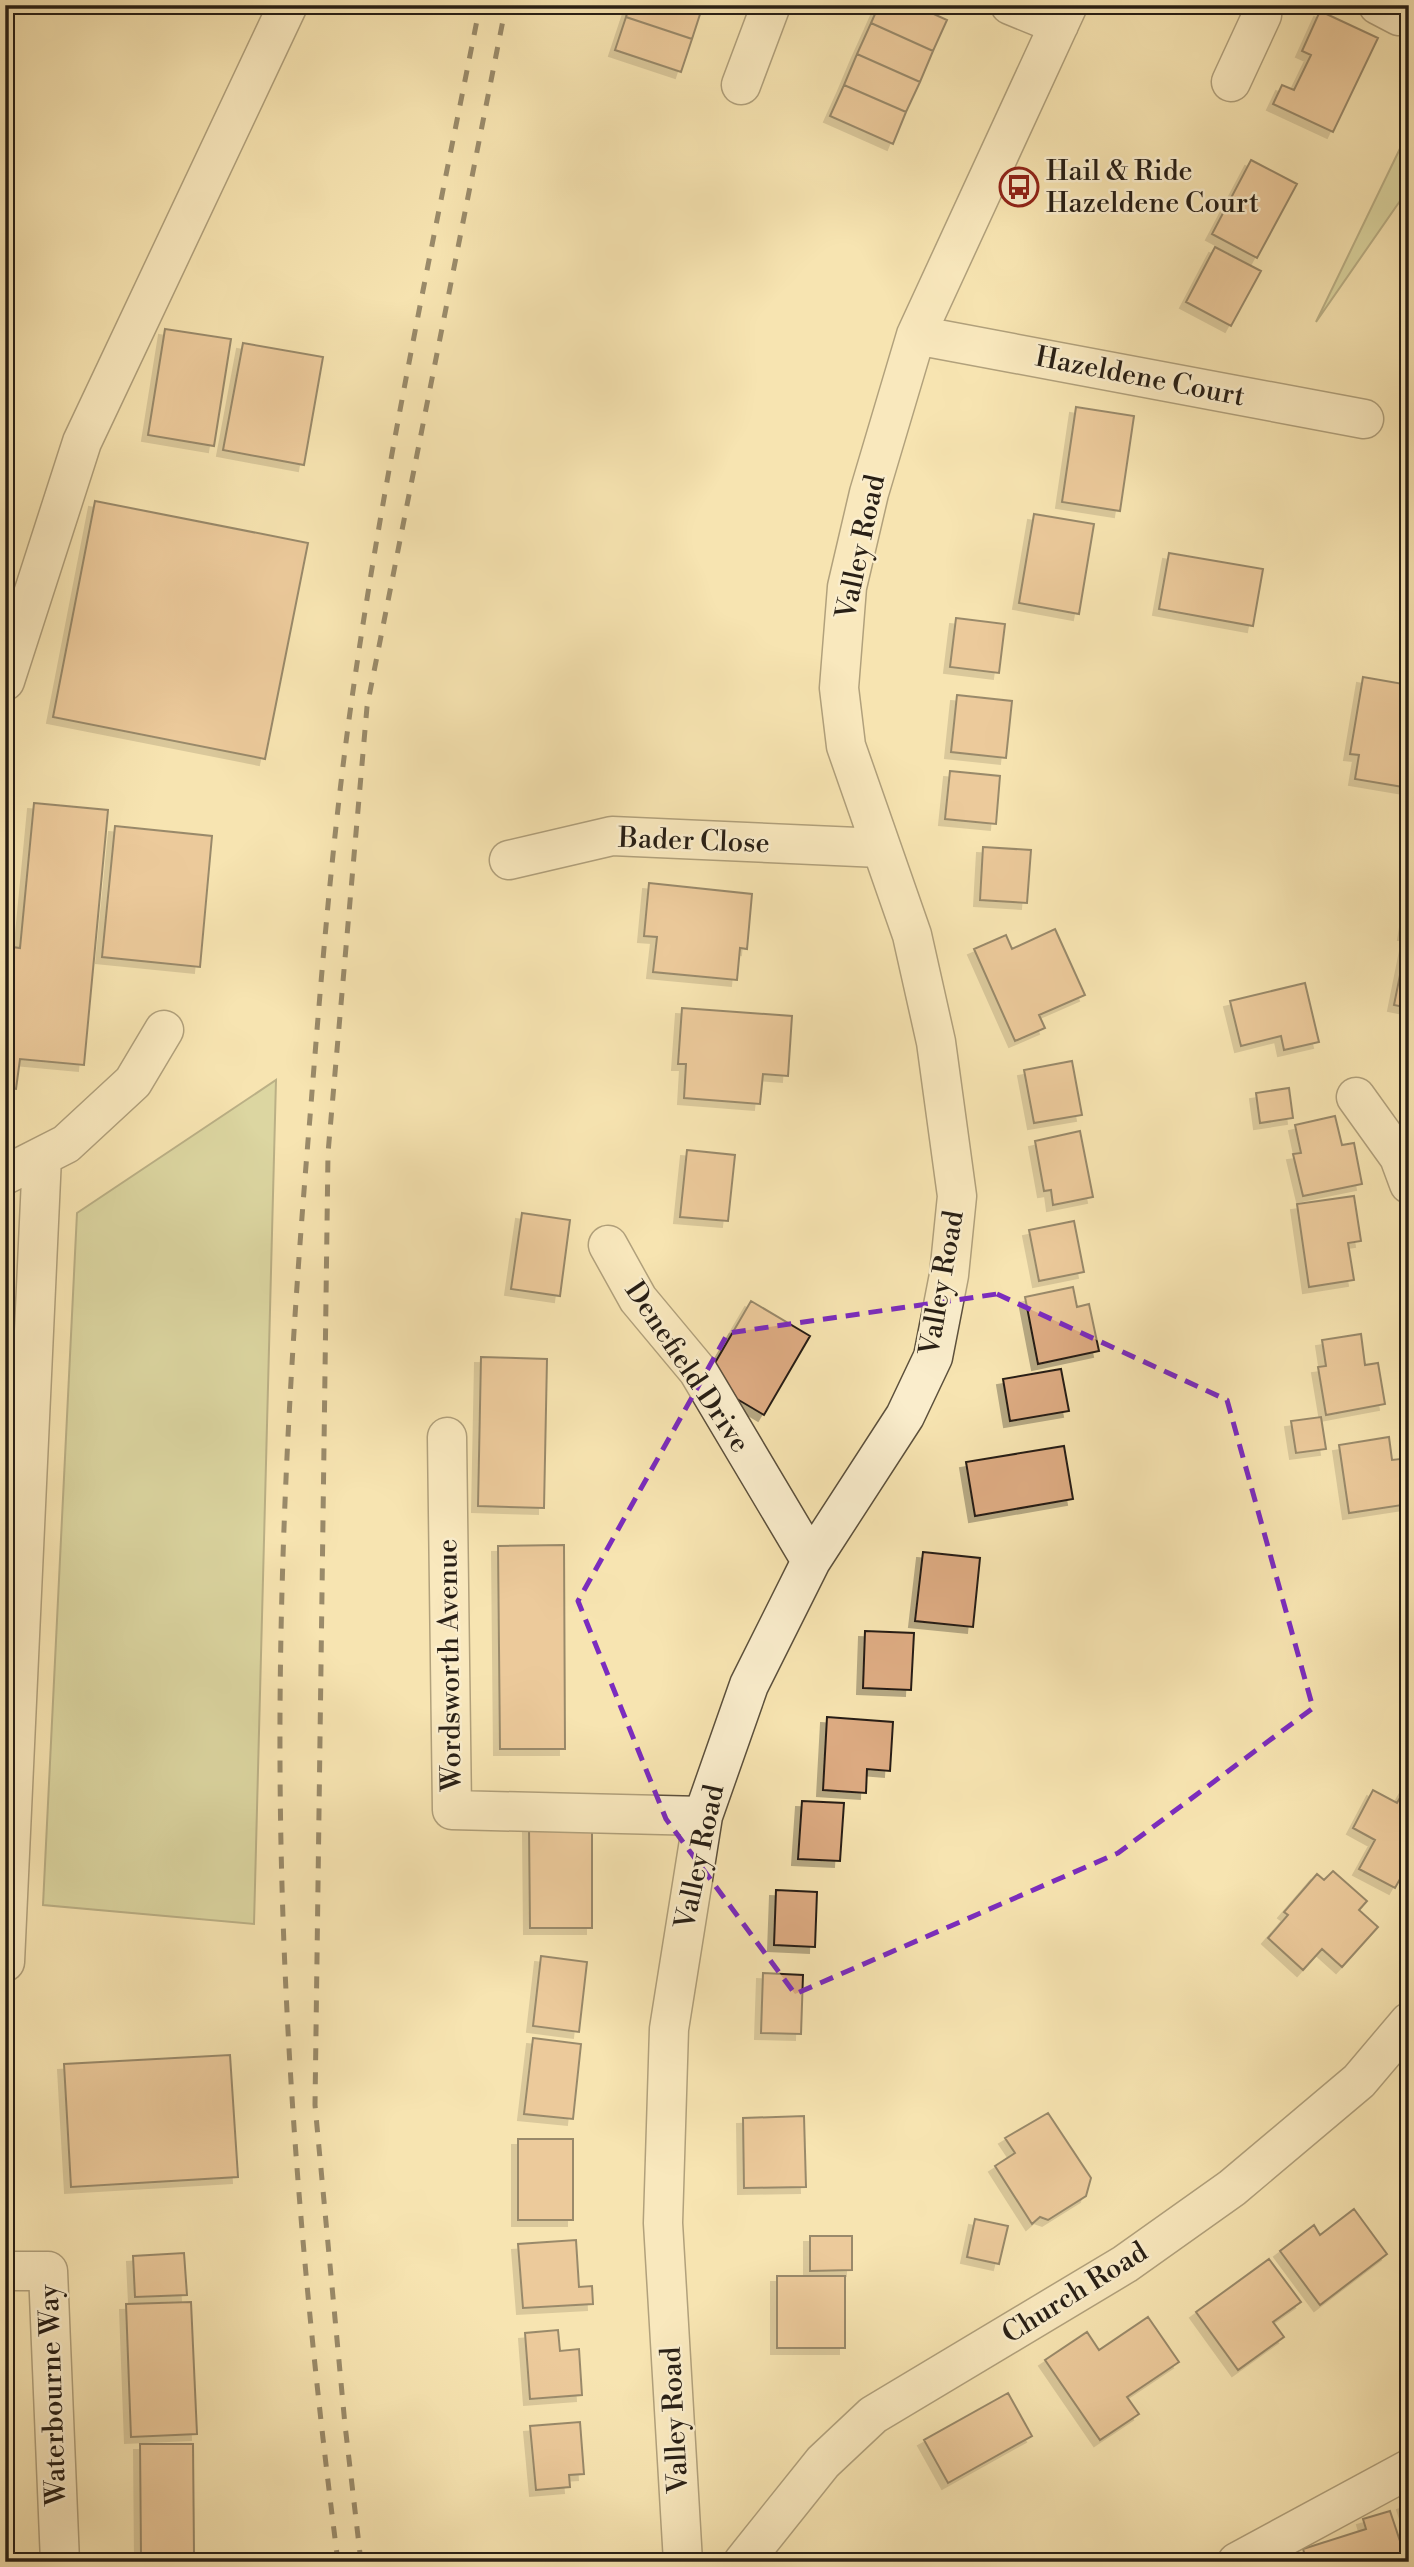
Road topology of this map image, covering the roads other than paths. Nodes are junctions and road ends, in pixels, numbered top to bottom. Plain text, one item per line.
1 (288, 5) edge
2 (771, 5) edge
3 (1010, 5) edge
4 (1263, 5) edge
5 (1378, 5) edge
6 (1405, 5) edge
7 (1064, 15) edge
8 (1231, 82) dead end
9 (741, 85) dead end
10 (916, 335) junction
11 (1364, 419) dead end
12 (5, 681) edge
13 (880, 848) junction
14 (509, 860) dead end
15 (164, 1030) dead end
16 (1356, 1097) dead end
17 (42, 1157) junction
18 (5, 1175) edge
19 (1409, 1184) edge
20 (608, 1245) dead end
21 (447, 1437) dead end
22 (811, 1561) junction
23 (703, 1816) junction
24 (5, 1962) edge
25 (1409, 2022) edge
26 (5, 2271) edge
27 (1409, 2469) edge
28 (60, 2562) edge
29 (683, 2562) edge
30 (743, 2562) edge
31 (1237, 2562) edge

1 - 12 street
2 - 9 street
3 - 7 street
4 - 8 street
5 - 6 street
7 - 10 street, Valley Road
10 - 11 street, Hazeldene Court
10 - 13 street, Valley Road
13 - 14 street, Bader Close
13 - 22 street, Valley Road
15 - 17 street
16 - 19 street
17 - 18 street
17 - 24 street
20 - 22 street, Denefield Drive
21 - 23 street, Wordsworth Avenue
22 - 23 street, Valley Road
23 - 29 street, Valley Road
25 - 30 street, Church Road
26 - 28 street, Waterbourne Way
27 - 31 street

